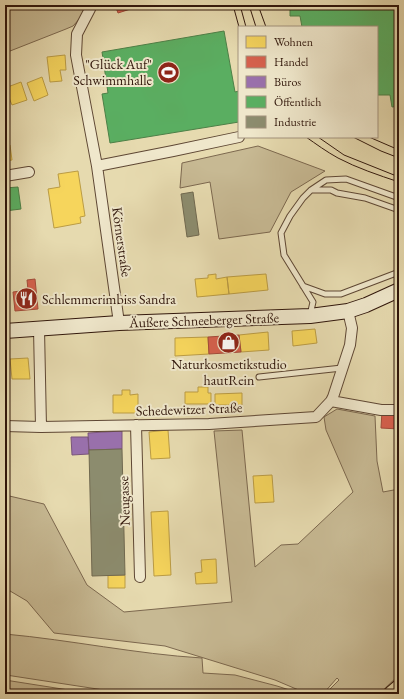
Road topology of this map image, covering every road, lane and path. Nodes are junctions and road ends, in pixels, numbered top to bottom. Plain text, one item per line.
1 (90, 5) edge
2 (238, 137) edge
3 (97, 166) junction
4 (29, 172) dead end
5 (5, 176) edge
6 (311, 190) junction
7 (399, 198) edge
8 (399, 210) edge
9 (399, 272) edge
10 (303, 286) junction
11 (399, 290) edge
12 (348, 311) junction
13 (310, 316) junction
14 (119, 323) junction
15 (40, 329) junction
16 (5, 331) edge
17 (342, 368) junction
18 (260, 377) dead end
19 (331, 401) junction
20 (399, 410) edge
21 (136, 425) junction
22 (5, 426) edge
23 (41, 427) junction
24 (140, 577) dead end
25 (399, 688) edge
26 (392, 694) edge

1 - 3 street, Körnerstraße
2 - 3 street
3 - 14 street, Körnerstraße
4 - 5 street
6 - 7 lane
6 - 8 lane
6 - 10 lane
9 - 10 lane
10 - 13 lane
11 - 12 main road, Äußere Schneeberger Straße
12 - 13 main road, Äußere Schneeberger Straße
12 - 17 street, Schedewitzer Straße
13 - 14 main road, Äußere Schneeberger Straße
14 - 15 main road, Äußere Schneeberger Straße
15 - 16 main road, Äußere Schneeberger Straße
15 - 23 street
17 - 18 lane
17 - 19 street, Schedewitzer Straße
19 - 20 street
19 - 21 street, Schedewitzer Straße
21 - 23 street, Schedewitzer Straße
21 - 24 street, Neugasse
22 - 23 street, Schedewitzer Straße
25 - 26 main road

